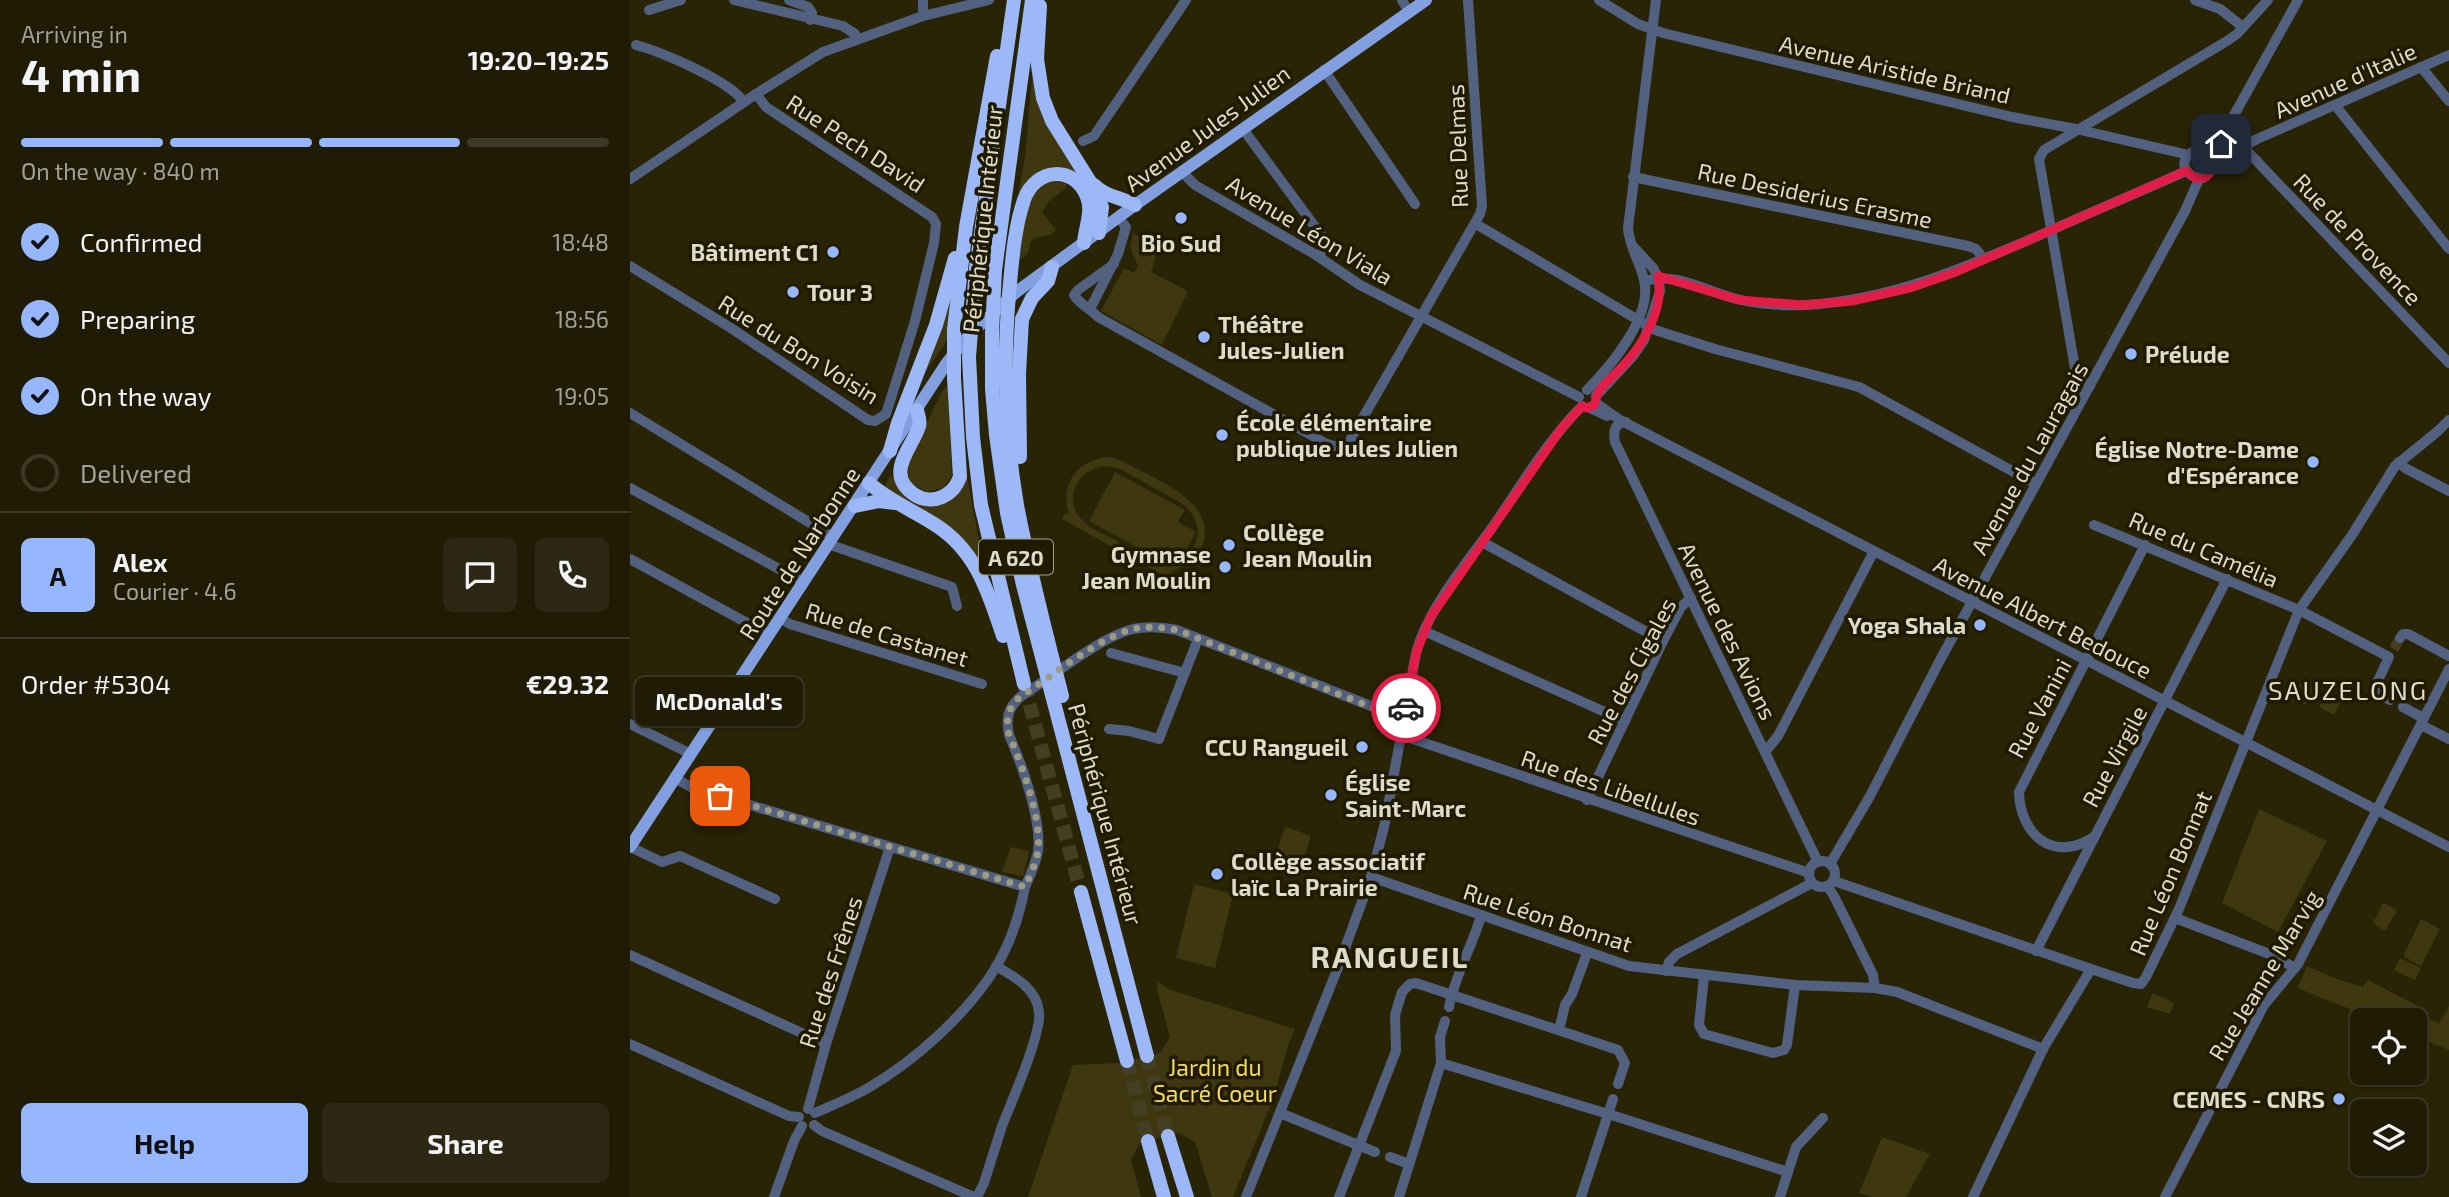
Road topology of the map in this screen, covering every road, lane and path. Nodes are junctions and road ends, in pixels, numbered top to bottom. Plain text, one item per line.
1 (681, 0) edge
2 (734, 0) edge
3 (789, 0) edge
4 (923, 0) edge
5 (989, 0) edge
6 (1014, 0) edge
7 (1032, 0) edge
8 (1041, 0) edge
9 (1186, 0) edge
10 (1402, 0) edge
11 (1426, 0) edge
12 (1468, 0) edge
13 (1599, 0) edge
14 (1656, 0) edge
15 (2195, 0) edge
16 (2268, 0) edge
17 (2298, 0) edge
18 (754, 2) edge
19 (649, 10) dead end
20 (1409, 12) junction
21 (923, 16) junction
22 (810, 20) junction
23 (828, 23) junction
24 (1011, 23) junction
25 (2243, 27) junction
26 (1652, 30) junction
27 (856, 38) junction
28 (636, 44) dead end
29 (843, 44) junction
30 (2449, 55) edge
31 (2421, 67) junction
32 (1324, 70) junction
33 (755, 94) junction
34 (2449, 101) edge
35 (744, 102) junction
36 (2335, 105) junction
37 (2237, 112) junction
38 (1243, 129) junction
39 (2076, 129) junction
40 (690, 139) junction
41 (1083, 141) dead end
42 (2238, 141) junction
43 (2221, 144) junction
44 (699, 146) dead end
45 (2203, 151) junction
46 (2189, 155) junction
47 (2213, 166) junction
48 (2186, 171) junction
49 (1183, 173) junction
50 (1633, 177) junction
51 (630, 179) edge
52 (2199, 179) junction
53 (1090, 182) junction
54 (1415, 204) dead end
55 (1135, 205) junction
56 (1119, 218) junction
57 (936, 224) joint
58 (1476, 224) junction
59 (965, 227) junction
60 (2052, 230) junction
61 (1099, 233) junction
62 (1084, 243) junction
63 (1630, 243) junction
64 (2449, 249) edge
65 (1316, 255) junction
66 (1984, 259) junction
67 (1114, 264) junction
68 (630, 266) edge
69 (1052, 267) junction
70 (1658, 276) junction
71 (1645, 281) junction
72 (1015, 293) joint
73 (1090, 309) junction
74 (1421, 316) junction
75 (1639, 321) junction
76 (1650, 327) junction
77 (2449, 363) edge
78 (2090, 386) junction
79 (1588, 400) junction
80 (917, 410) junction
81 (630, 413) edge
82 (2449, 419) edge
83 (1623, 421) junction
84 (890, 452) junction
85 (2399, 462) junction
86 (869, 483) junction
87 (2036, 484) junction
88 (630, 488) edge
89 (2449, 491) edge
90 (901, 505) junction
91 (855, 506) junction
92 (2094, 525) dead end
93 (1022, 527) junction
94 (830, 540) junction
95 (1482, 542) junction
96 (2144, 545) junction
97 (1874, 551) junction
98 (630, 559) edge
99 (2227, 579) junction
100 (803, 582) junction
101 (1691, 598) junction
102 (1973, 601) junction
103 (957, 606) dead end
104 (2299, 610) junction
105 (780, 618) junction
106 (1424, 631) junction
107 (769, 635) junction
108 (2400, 638) dead end
109 (1198, 639) junction
110 (1663, 641) junction
111 (1111, 653) dead end
112 (2449, 656) edge
113 (2086, 660) junction
114 (2449, 669) edge
115 (1185, 673) junction
116 (982, 684) dead end
117 (2390, 700) dead end
118 (2164, 702) junction
119 (2403, 707) dead end
120 (1404, 719) junction
121 (1625, 721) junction
122 (2422, 721) junction
123 (630, 724) edge
124 (1109, 729) dead end
125 (1401, 735) junction
126 (2449, 739) edge
127 (2245, 742) junction
128 (1765, 752) junction
129 (691, 754) junction
130 (676, 779) junction
131 (1075, 788) junction
132 (1587, 800) junction
133 (2377, 810) junction
134 (2093, 837) junction
135 (630, 847) edge
136 (890, 847) junction
137 (2449, 847) edge
138 (1818, 862) junction
139 (1830, 864) junction
140 (1371, 877) junction
141 (1811, 878) junction
142 (1830, 883) junction
143 (1025, 887) junction
144 (1082, 892) tunnel mouth
145 (775, 900) dead end
146 (1481, 916) junction
147 (2175, 918) junction
148 (2036, 951) junction
149 (1587, 953) junction
150 (1677, 954) junction
151 (630, 955) edge
152 (996, 966) junction
153 (2295, 968) junction
154 (2091, 970) junction
155 (1666, 971) junction
156 (1677, 972) junction
157 (1704, 976) junction
158 (1796, 985) junction
159 (1875, 988) junction
160 (1451, 995) junction
161 (1449, 1007) dead end
162 (1445, 1021) dead end
163 (1559, 1030) junction
164 (630, 1044) edge
165 (826, 1044) junction
166 (2043, 1049) junction
167 (1147, 1056) tunnel mouth
168 (1127, 1061) tunnel mouth
169 (1441, 1063) junction
170 (1618, 1084) dead end
171 (1613, 1099) dead end
172 (812, 1111) junction
173 (1280, 1113) junction
174 (1609, 1114) junction
175 (1823, 1118) dead end
176 (801, 1121) junction
177 (814, 1125) junction
178 (1168, 1136) tunnel mouth
179 (1148, 1141) tunnel mouth
180 (1360, 1146) junction
181 (1375, 1152) dead end
182 (1390, 1157) dead end
183 (1409, 1164) junction
184 (1788, 1172) junction
185 (774, 1197) edge
186 (976, 1197) edge
187 (1164, 1197) edge
188 (1187, 1197) edge
189 (1246, 1197) edge
190 (1339, 1197) edge
191 (1399, 1197) edge
192 (1581, 1197) edge
193 (1780, 1197) edge
194 (1973, 1197) edge
195 (2165, 1197) edge

1 - 19 street
2 - 18 street
3 - 22 street
4 - 21 street
5 - 21 street
6 - 24 highway, A 620
7 - 131 highway, Périphérique Intérieur / A 620
8 - 53 highway
9 - 41 street
10 - 20 street
11 - 20 main road, Avenue Jules Julien
12 - 58 street, Rue Delmas
13 - 26 street, Avenue Aristide Briand
14 - 26 street
15 - 25 street
16 - 25 street
17 - 37 street
18 - 22 street
20 - 32 main road, Avenue Jules Julien
21 - 27 street
22 - 23 street
23 - 27 street
23 - 29 street
24 - 59 highway
24 - 90 highway, A 620
25 - 39 street
26 - 39 street, Avenue Aristide Briand
26 - 50 street
27 - 29 street
28 - 35 street
29 - 33 street
30 - 31 street, Avenue d'Italie
31 - 34 street
31 - 36 street, Avenue d'Italie
32 - 38 main road, Avenue Jules Julien
32 - 54 street
33 - 35 street
33 - 57 street, Rue Pech David
35 - 40 street
36 - 42 street, Avenue d'Italie
36 - 64 street
37 - 42 street
37 - 43 street
38 - 49 main road, Avenue Jules Julien
38 - 65 street
39 - 46 street, Avenue Aristide Briand
39 - 60 street
40 - 44 street
40 - 51 street
42 - 43 street, Avenue d'Italie
42 - 47 street
42 - 77 street, Rue de Provence
43 - 45 street
45 - 46 street
45 - 47 street
46 - 48 street
47 - 52 street
48 - 52 street
48 - 60 street
49 - 55 main road, Avenue Jules Julien
49 - 65 street, Avenue Léon Viala
50 - 63 street
50 - 66 street, Rue Desiderius Erasme
52 - 78 street, Avenue du Lauragais
53 - 55 highway
53 - 61 highway
55 - 56 main road, Avenue Jules Julien
56 - 61 main road, Avenue Jules Julien
56 - 67 street
57 - 68 street, Rue du Bon Voisin
58 - 74 street, Rue Delmas
58 - 75 street
59 - 80 highway
59 - 84 highway
60 - 66 street
60 - 78 street
61 - 62 main road, Avenue Jules Julien
62 - 69 main road, Avenue Jules Julien
62 - 93 highway
63 - 70 street
63 - 71 street
65 - 74 street, Avenue Léon Viala
66 - 70 street
67 - 73 street
67 - 73 street
69 - 72 main road, Avenue Jules Julien
69 - 93 highway
70 - 71 street
70 - 76 street
71 - 75 street
72 - 80 main road, Route de Narbonne
73 - 74 street, Rue Delmas
74 - 79 street, Avenue Albert Bedouce
75 - 76 street
75 - 79 street
76 - 79 street
76 - 87 street
78 - 87 street, Avenue du Lauragais
79 - 83 street, Avenue Albert Bedouce
79 - 95 street
80 - 84 main road, Route de Narbonne
81 - 94 street
82 - 85 street, Rue Léon Bonnat
83 - 97 street, Avenue Albert Bedouce
83 - 101 street, Avenue des Avions
84 - 86 main road, Route de Narbonne
85 - 89 street
85 - 104 street, Rue Léon Bonnat
86 - 90 highway
86 - 91 main road, Route de Narbonne
87 - 102 street, Avenue du Lauragais
88 - 100 street
90 - 91 highway
91 - 94 main road, Route de Narbonne
92 - 96 street, Rue du Camélia
93 - 131 highway
94 - 100 main road, Route de Narbonne
94 - 103 street
95 - 106 street
95 - 110 street
96 - 99 street, Rue du Camélia
96 - 113 street, Rue Vanini
97 - 102 street, Avenue Albert Bedouce
97 - 128 street
98 - 107 street
99 - 104 street, Rue du Camélia
99 - 118 street, Rue Virgile
100 - 105 main road, Route de Narbonne
101 - 110 street, Rue des Cigales
101 - 128 street, Avenue des Avions
102 - 113 street, Avenue Albert Bedouce
102 - 139 street, Avenue du Lauragais
104 - 117 street, Rue du Camélia
104 - 127 street, Rue Léon Bonnat
105 - 107 main road, Route de Narbonne
105 - 116 street, Rue de Castanet
106 - 120 street
106 - 121 street
107 - 129 main road, Route de Narbonne
108 - 112 street
109 - 115 street
109 - 120 street
109 - 143 street
110 - 121 street, Rue des Cigales
111 - 115 street
113 - 118 street, Avenue Albert Bedouce
113 - 134 street, Rue Vanini
114 - 122 street, Rue Jeanne Marvig
115 - 124 street
118 - 127 street, Avenue Albert Bedouce
118 - 134 street, Rue Virgile
119 - 122 street
120 - 125 street
121 - 132 street, Rue des Cigales
122 - 126 street
122 - 133 street, Rue Jeanne Marvig
123 - 129 street
125 - 132 street, Rue des Libellules
125 - 140 street
127 - 133 street, Avenue Albert Bedouce
127 - 147 street, Rue Léon Bonnat
128 - 138 street, Avenue des Avions
129 - 130 main road, Route de Narbonne
130 - 135 main road, Route de Narbonne
130 - 136 street
131 - 167 highway, Périphérique Intérieur / A 620
132 - 141 street, Rue des Libellules
133 - 137 street, Avenue Albert Bedouce
133 - 153 street, Rue Jeanne Marvig
134 - 148 street, Rue Virgile
135 - 145 street
136 - 143 street
136 - 165 street, Rue des Frênes
138 - 139 street
138 - 141 street
139 - 142 street
140 - 146 street, Rue Léon Bonnat
140 - 173 street
141 - 142 street
141 - 150 street
142 - 148 street
142 - 159 street
143 - 152 street
144 - 168 highway
146 - 149 street, Rue Léon Bonnat
146 - 160 street
147 - 153 street
147 - 154 street, Rue Léon Bonnat
148 - 154 street
149 - 155 street, Rue Léon Bonnat
149 - 163 street
150 - 155 street
150 - 156 street
151 - 165 street
152 - 172 street
152 - 186 street
153 - 195 street, Rue Jeanne Marvig
154 - 166 street
155 - 156 street, Rue Léon Bonnat
156 - 157 street, Rue Léon Bonnat
157 - 158 street, Rue Léon Bonnat
157 - 158 street
158 - 159 street, Rue Léon Bonnat
159 - 166 street, Rue Léon Bonnat
160 - 161 street
160 - 163 street
160 - 180 street
162 - 169 street
163 - 170 street
164 - 176 street
165 - 172 street, Rue des Frênes
166 - 194 street
169 - 174 street
169 - 183 street
171 - 174 street
172 - 176 street
172 - 177 street
173 - 180 street
173 - 189 street
174 - 184 street
174 - 192 street
175 - 184 street
176 - 177 street
176 - 185 street
177 - 186 street
178 - 188 highway
179 - 187 highway
180 - 181 street
180 - 190 street
182 - 183 street
183 - 191 street
184 - 193 street

